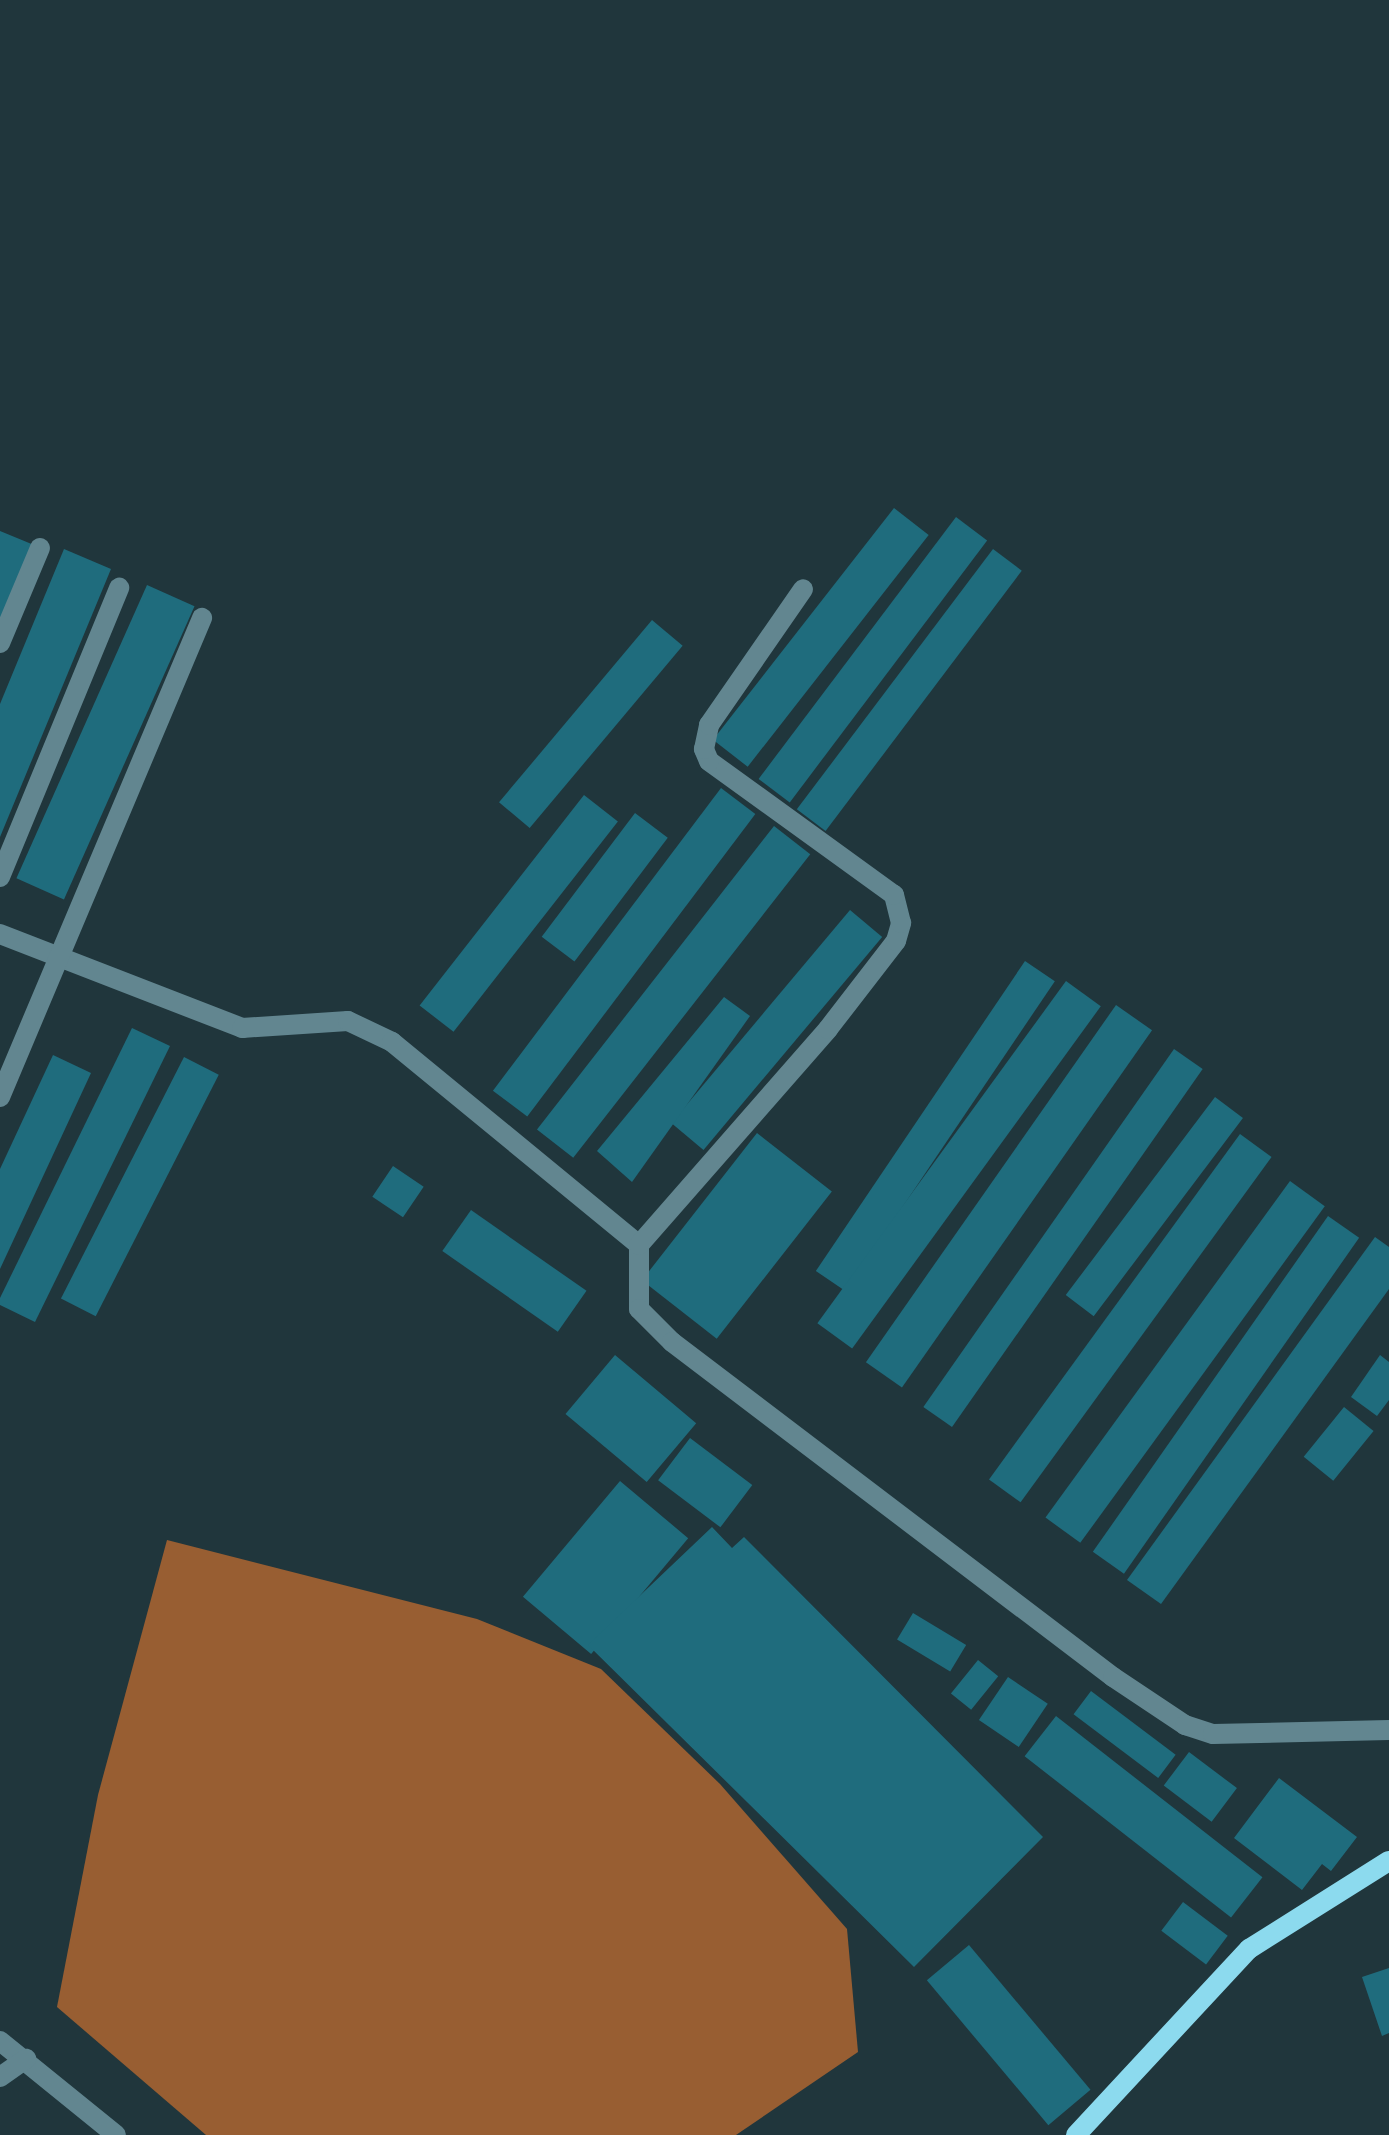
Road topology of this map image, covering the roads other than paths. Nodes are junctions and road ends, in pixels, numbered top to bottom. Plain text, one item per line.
1 (40, 548) dead end
2 (119, 588) dead end
3 (803, 589) dead end
4 (202, 618) dead end
5 (0, 643) edge
6 (0, 877) edge
7 (0, 934) edge
8 (58, 958) junction
9 (0, 1097) edge
10 (639, 1245) junction
11 (1389, 1730) edge
12 (1389, 1861) edge
13 (0, 2041) edge
14 (26, 2059) junction
15 (0, 2077) edge
16 (116, 2135) edge
17 (1076, 2135) edge

1 - 5 street
2 - 6 street
3 - 10 street
4 - 8 street
7 - 8 street
8 - 9 street
8 - 10 street
10 - 11 street
12 - 17 main road
13 - 14 street
14 - 15 street
14 - 16 street

